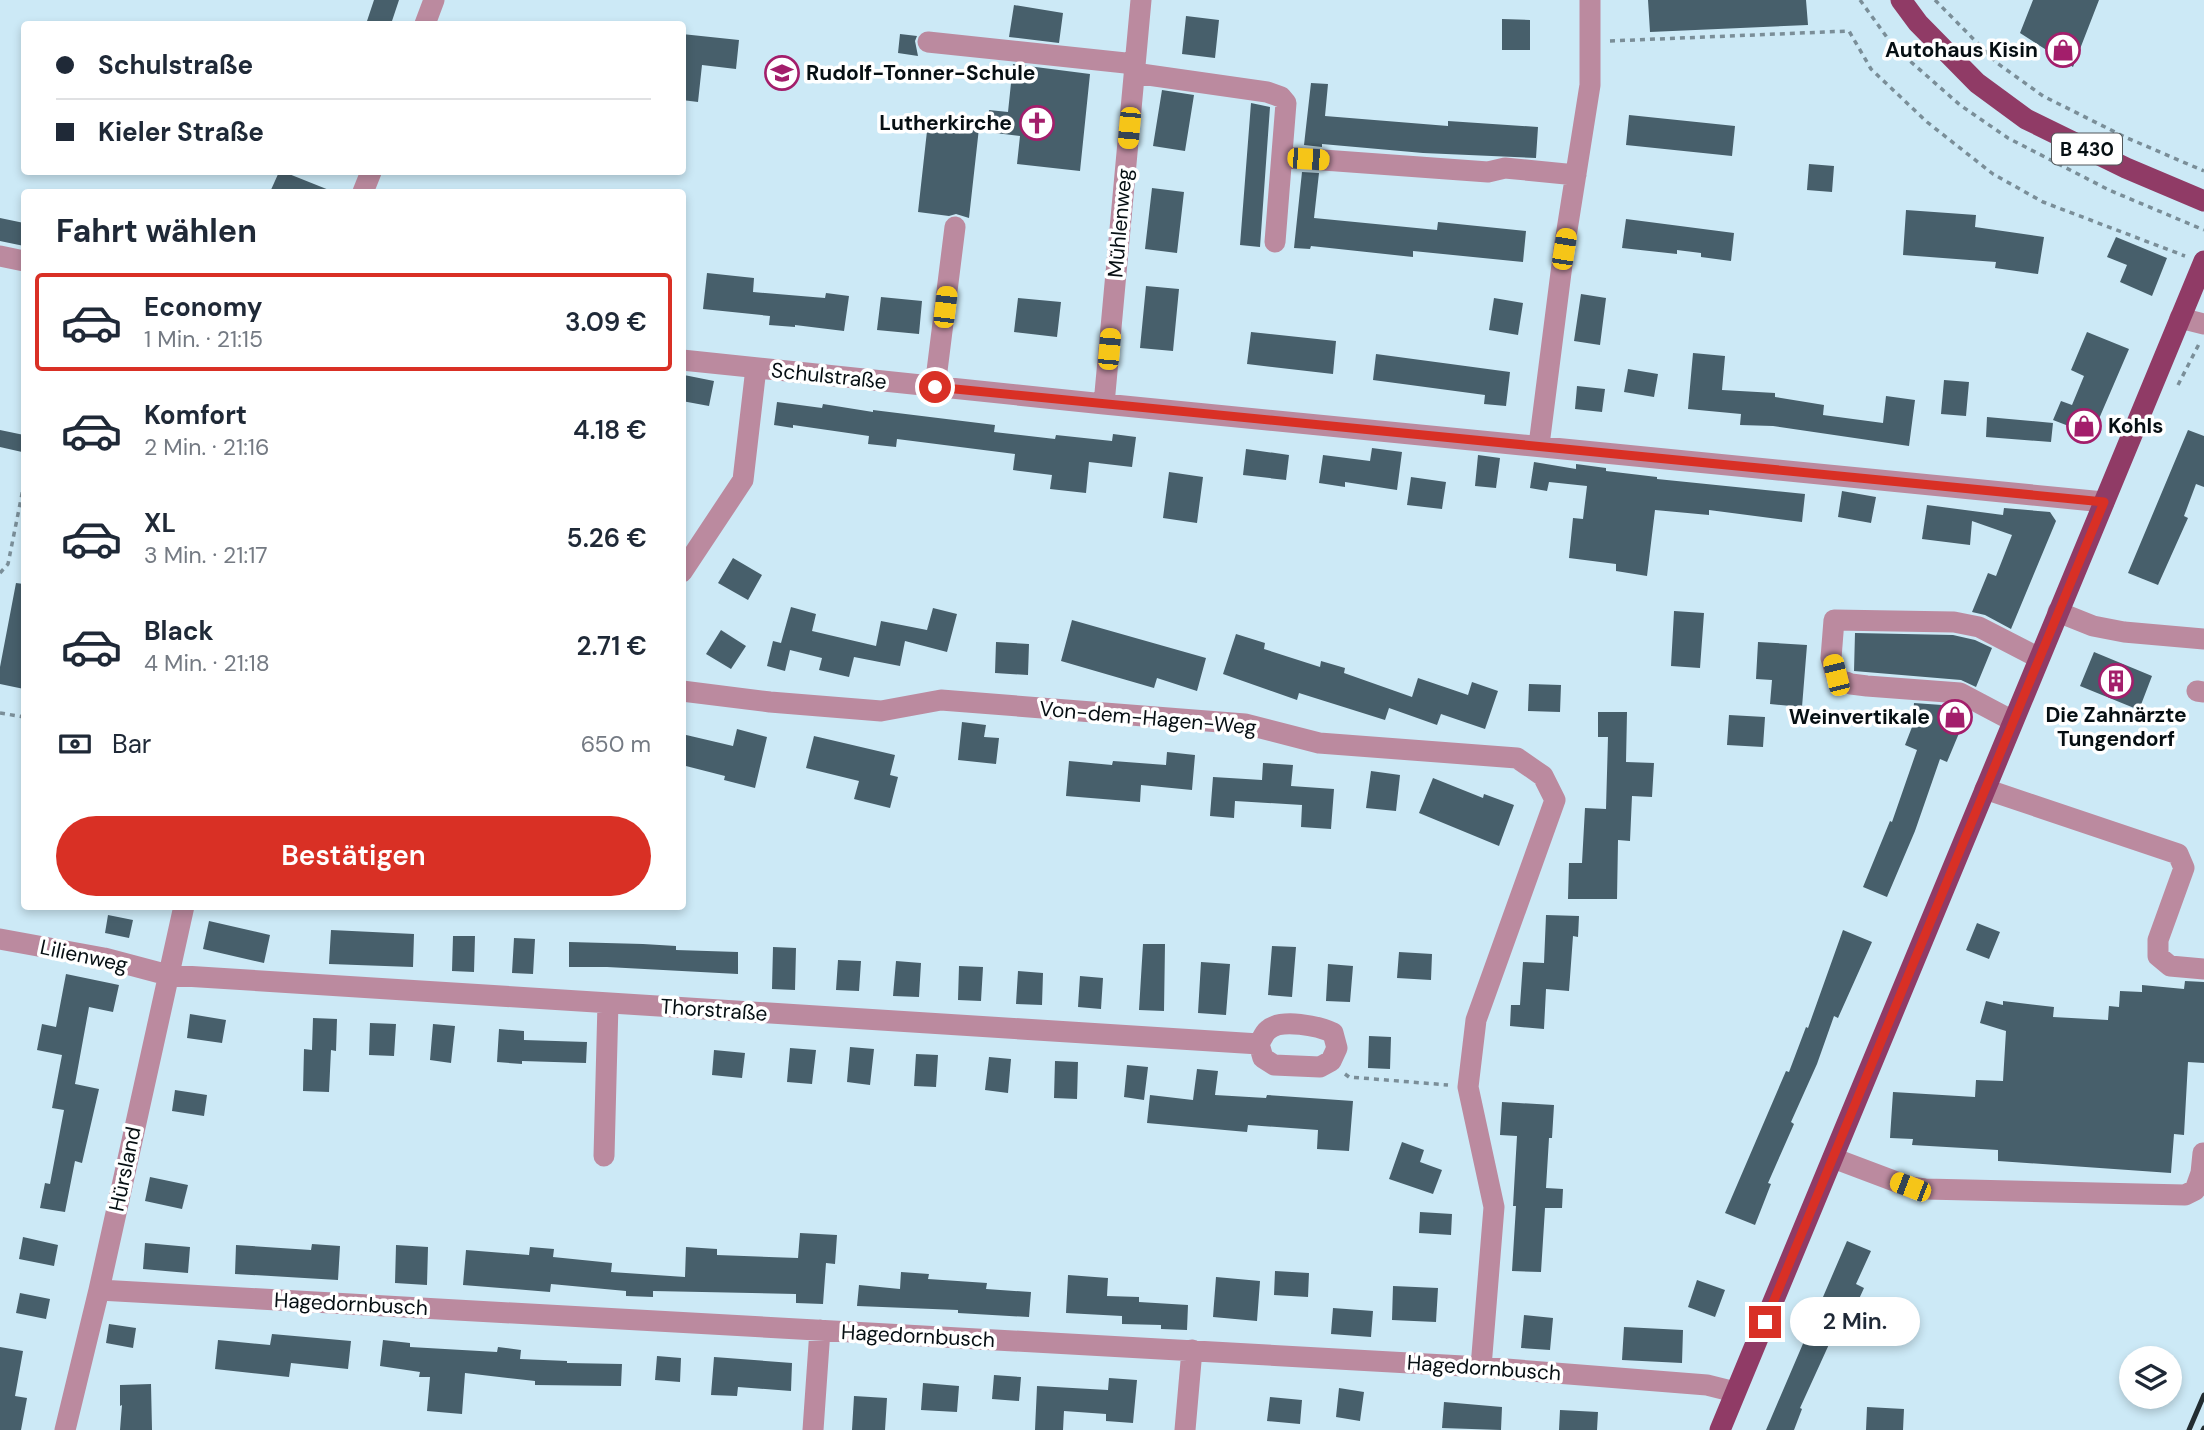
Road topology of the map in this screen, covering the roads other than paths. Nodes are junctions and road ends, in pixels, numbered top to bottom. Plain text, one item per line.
1 (434, 0) edge
2 (1140, 0) edge
3 (1590, 0) edge
4 (1901, 0) edge
5 (426, 21) edge
6 (928, 43) dead end
7 (1134, 69) junction
8 (1282, 157) junction
9 (1576, 175) junction
10 (2204, 201) edge
11 (955, 228) dead end
12 (1275, 242) dead end
13 (0, 256) edge
14 (21, 260) edge
15 (2204, 262) edge
16 (2180, 318) junction
17 (2204, 324) edge
18 (686, 360) edge
19 (756, 368) junction
20 (935, 387) junction
21 (1104, 404) junction
22 (1539, 445) junction
23 (2104, 502) junction
24 (686, 566) edge
25 (2059, 612) junction
26 (2204, 639) edge
27 (2039, 658) junction
28 (686, 692) edge
29 (2013, 722) junction
30 (1985, 789) junction
31 (183, 910) edge
32 (0, 939) edge
33 (2204, 968) edge
34 (168, 975) junction
35 (608, 1003) junction
36 (1259, 1044) junction
37 (2203, 1153) edge
38 (604, 1156) dead end
39 (1833, 1158) junction
40 (99, 1290) junction
41 (820, 1330) junction
42 (1192, 1350) junction
43 (1480, 1367) junction
44 (1735, 1392) junction
45 (65, 1430) edge
46 (813, 1430) edge
47 (1185, 1430) edge
48 (1720, 1430) edge

1 - 5 street
2 - 7 street, Mühlenweg
3 - 9 street
4 - 10 main road, B 430
6 - 7 street
7 - 8 street
7 - 21 street, Mühlenweg
8 - 9 street
8 - 12 street
9 - 22 street
11 - 20 street
13 - 14 street
15 - 16 main road
16 - 17 street
16 - 23 main road
18 - 19 street, Schulstraße
19 - 20 street, Schulstraße
19 - 24 street
20 - 21 street, Schulstraße
21 - 22 street, Schulstraße
22 - 23 street, Schulstraße
23 - 25 main road
25 - 26 street
25 - 27 main road
27 - 29 main road
27 - 29 street
28 - 43 street, Von-dem-Hagen-Weg
29 - 30 main road
30 - 33 street
30 - 39 main road
31 - 34 street, Hürsland
32 - 34 street, Lilienweg
34 - 35 street, Thorstraße
34 - 40 street, Hürsland
35 - 36 street, Thorstraße
35 - 38 street
36 - 36 street
37 - 39 street
39 - 44 main road
40 - 41 street, Hagedornbusch
40 - 45 street, Hürsland
41 - 42 street, Hagedornbusch
41 - 46 street
42 - 43 street, Hagedornbusch
42 - 47 street
43 - 44 street, Hagedornbusch
44 - 48 main road

